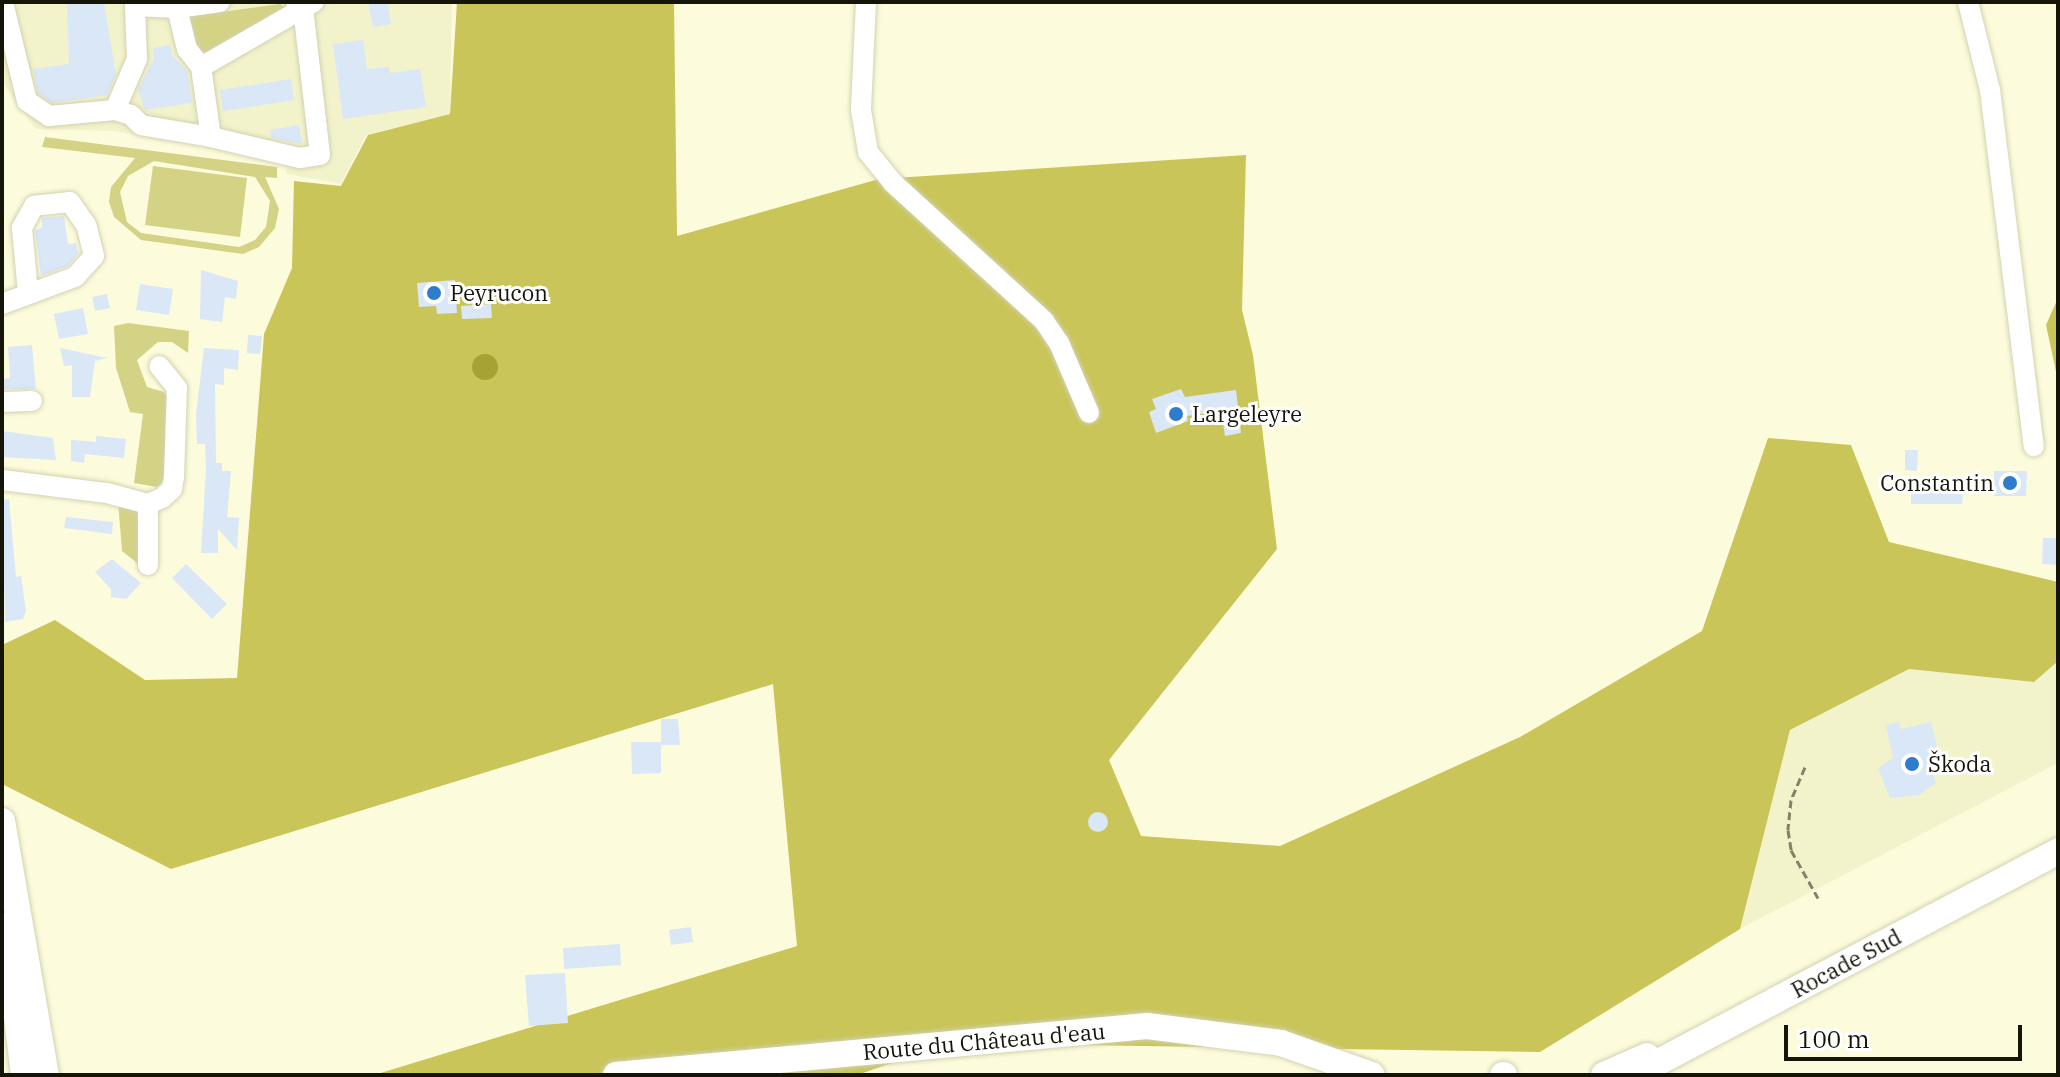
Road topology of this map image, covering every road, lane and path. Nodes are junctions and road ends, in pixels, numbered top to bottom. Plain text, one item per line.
1 (3, 2) edge
2 (220, 2) edge
3 (866, 2) edge
4 (1968, 2) edge
5 (135, 4) edge
6 (304, 4) edge
7 (177, 8) junction
8 (201, 67) junction
9 (115, 110) junction
10 (211, 137) junction
11 (28, 293) junction
12 (2, 304) edge
13 (159, 366) dead end
14 (32, 401) dead end
15 (2, 402) edge
16 (1089, 413) dead end
17 (2034, 446) dead end
18 (2, 480) edge
19 (148, 504) junction
20 (148, 565) dead end
21 (1805, 767) dead end
22 (2, 821) edge
23 (2058, 851) edge
24 (2019, 872) junction
25 (2, 891) edge
26 (1818, 898) dead end
27 (16, 998) edge
28 (1775, 1000) junction
29 (24, 1075) edge
30 (46, 1075) edge
31 (616, 1075) edge
32 (1372, 1075) edge
33 (1604, 1075) edge
34 (1634, 1075) edge
35 (1671, 1075) edge

1 - 9 street
2 - 7 street
3 - 16 street
4 - 17 street
5 - 7 street
5 - 9 street
6 - 8 street
6 - 10 street
7 - 8 street
8 - 10 street
9 - 10 street
11 - 11 street
11 - 12 street
13 - 19 street
14 - 15 street
18 - 19 street
19 - 20 street
21 - 26 path
22 - 27 main road
23 - 24 main road, Rocade Sud
24 - 28 main road, Rocade Sud
24 - 35 main road
25 - 27 main road
27 - 29 main road
27 - 30 main road
28 - 33 main road
28 - 34 main road, Rocade Sud
31 - 32 main road, Route du Château d'eau

